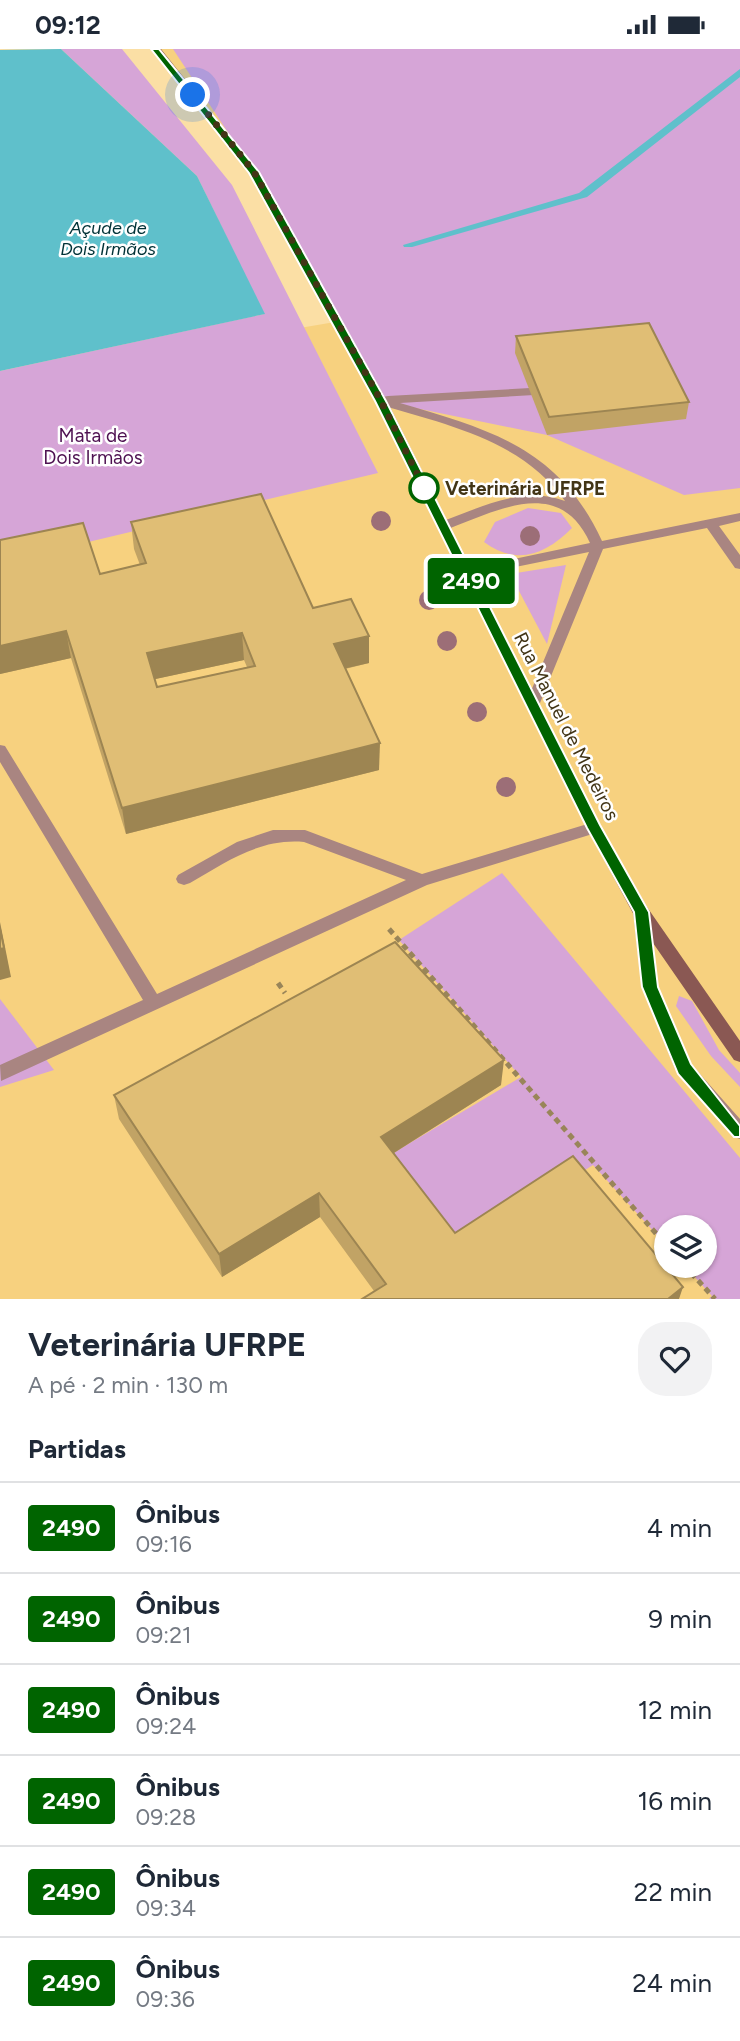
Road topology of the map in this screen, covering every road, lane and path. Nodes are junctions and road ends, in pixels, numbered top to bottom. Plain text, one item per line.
1 (156, 49) edge
2 (530, 392) edge
3 (381, 401) junction
4 (740, 517) edge
5 (583, 518) junction
6 (710, 523) junction
7 (443, 526) junction
8 (598, 547) junction
9 (740, 565) edge
10 (467, 573) junction
11 (533, 703) junction
12 (0, 750) edge
13 (594, 828) junction
14 (184, 879) dead end
15 (422, 880) junction
16 (641, 912) junction
17 (384, 923) dead end
18 (154, 1003) junction
19 (740, 1055) edge
20 (1, 1073) edge
21 (740, 1131) edge
22 (654, 1231) edge
23 (696, 1278) edge
24 (715, 1299) edge

1 - 3 main road, Rua Manuel de Medeiros
2 - 3 lane
3 - 5 lane
3 - 7 main road, Rua Manuel de Medeiros
4 - 6 lane
5 - 7 lane
5 - 8 lane
6 - 8 lane
6 - 9 lane
7 - 10 main road, Rua Manuel de Medeiros
8 - 10 lane
8 - 11 lane
10 - 11 main road, Rua Manuel de Medeiros
11 - 13 main road, Rua Manuel de Medeiros
12 - 18 lane
13 - 15 lane
13 - 16 main road, Rua Manuel de Medeiros
14 - 15 lane
15 - 18 lane
16 - 19 main road, Rua Manuel de Medeiros
16 - 21 lane
17 - 22 path
18 - 20 lane
23 - 24 path

